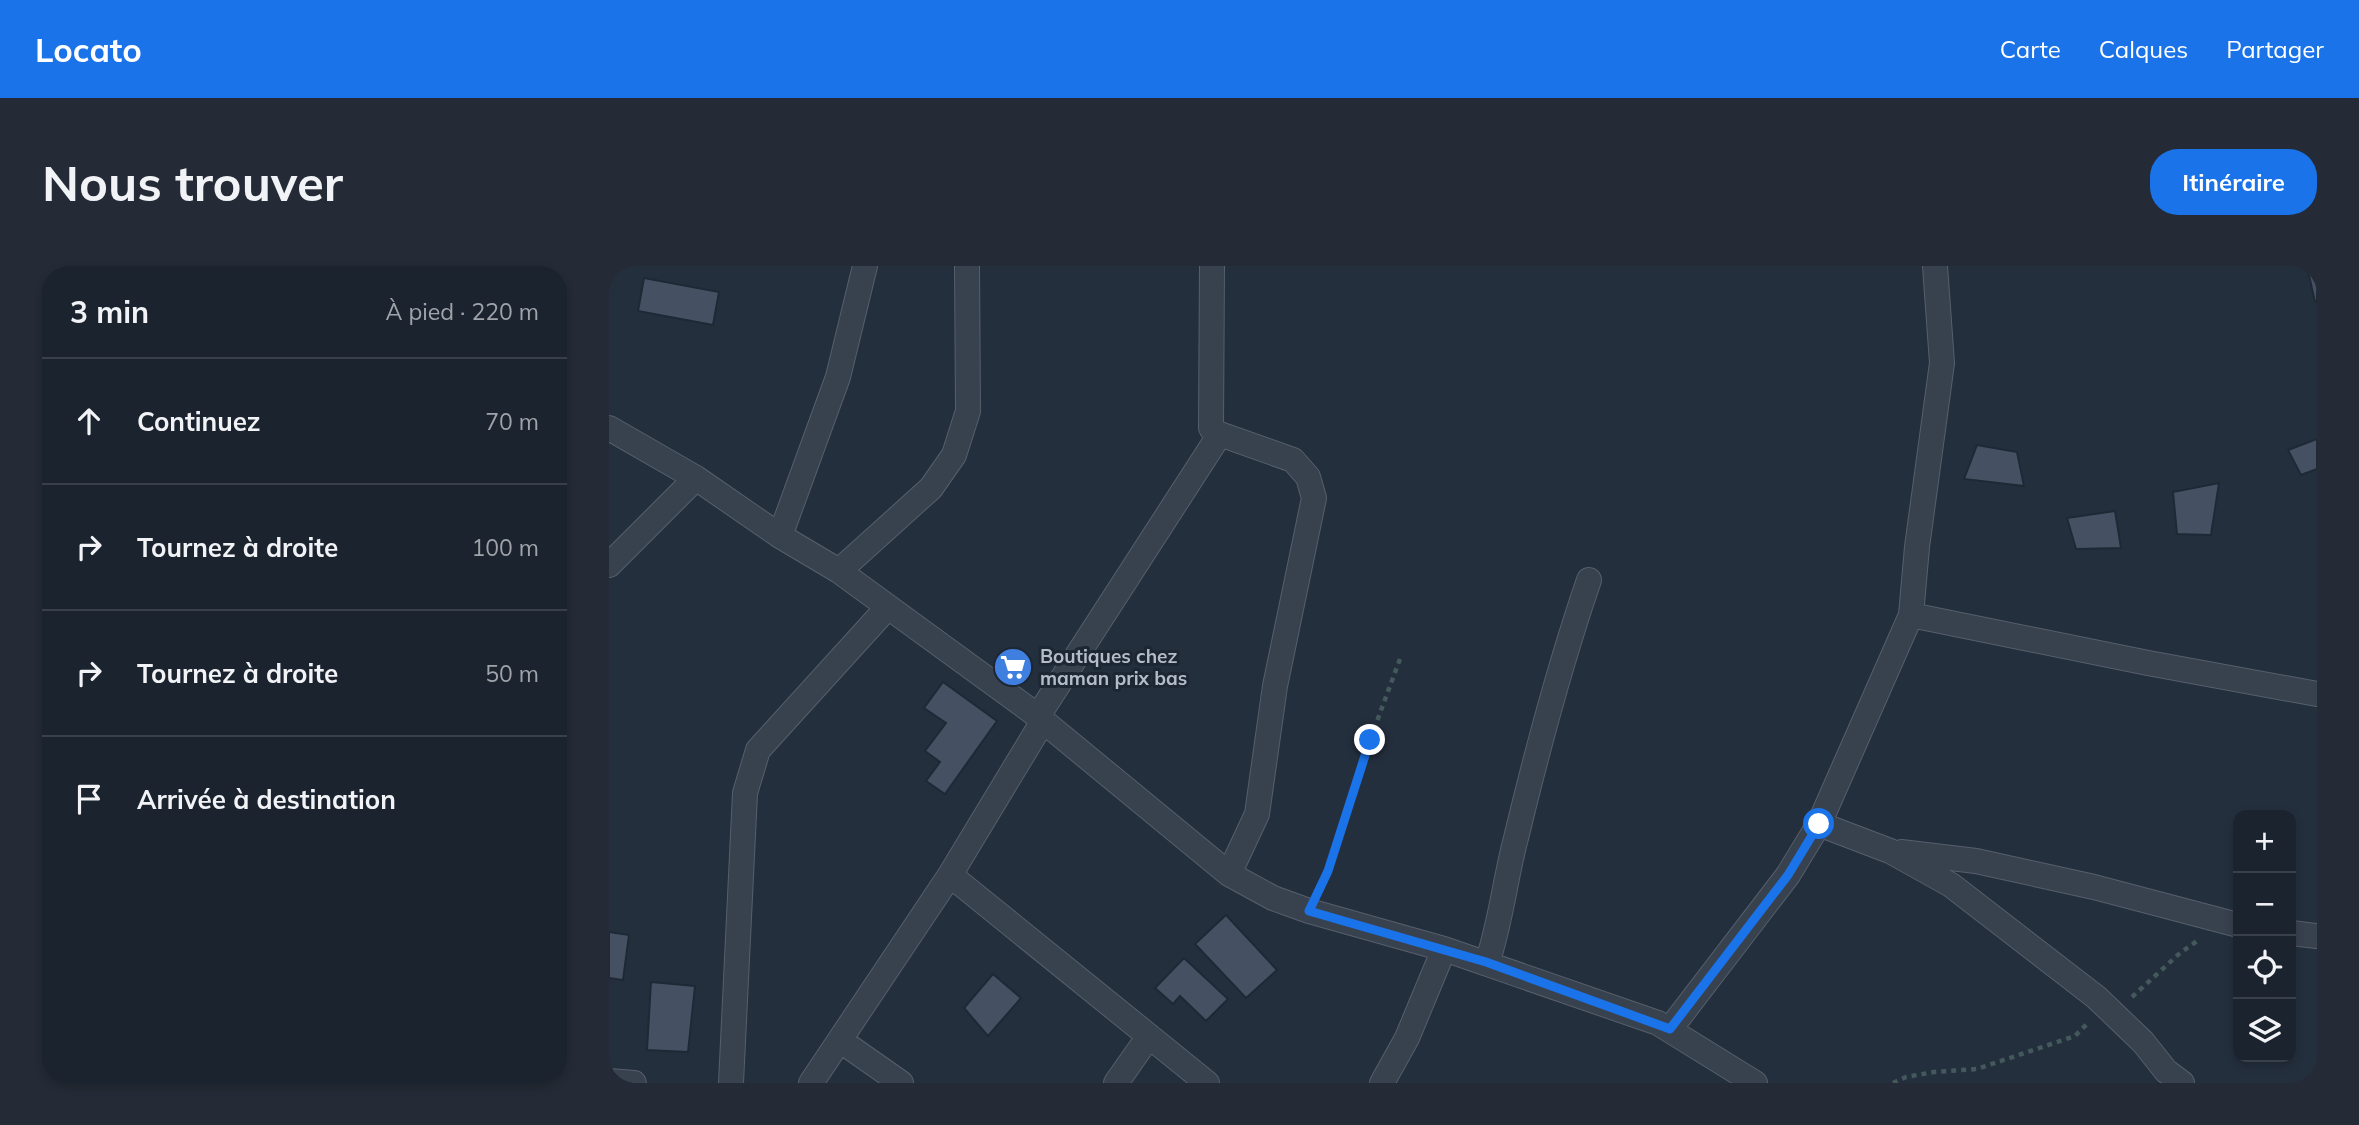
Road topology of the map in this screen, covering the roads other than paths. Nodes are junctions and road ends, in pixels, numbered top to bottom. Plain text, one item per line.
1 (865, 266) edge
2 (967, 266) edge
3 (1212, 266) edge
4 (1935, 266) edge
5 (609, 428) edge
6 (1220, 434) junction
7 (696, 478) junction
8 (780, 536) junction
9 (609, 565) edge
10 (839, 571) junction
11 (1589, 580) dead end
12 (887, 608) junction
13 (1911, 615) junction
14 (2317, 694) edge
15 (1040, 719) junction
16 (1819, 824) junction
17 (1890, 851) junction
18 (1229, 874) junction
19 (950, 875) junction
20 (2233, 925) edge
21 (2296, 934) edge
22 (2317, 936) edge
23 (1444, 948) junction
24 (1486, 962) junction
25 (1670, 1029) junction
26 (1149, 1036) junction
27 (841, 1041) junction
28 (609, 1081) edge
29 (635, 1083) edge
30 (731, 1083) edge
31 (811, 1083) edge
32 (901, 1083) edge
33 (1116, 1083) edge
34 (1207, 1083) edge
35 (1382, 1083) edge
36 (1755, 1083) edge
37 (2182, 1083) edge

1 - 8 street
2 - 10 street
3 - 6 street
4 - 13 street
5 - 7 street
6 - 15 street
6 - 18 street
7 - 8 street
7 - 9 street
8 - 10 street
10 - 12 street
11 - 24 street
12 - 15 street
12 - 30 street
13 - 14 street
13 - 16 street
15 - 18 street
15 - 19 street
16 - 17 street
16 - 25 street
17 - 20 street
17 - 37 street
18 - 23 street
19 - 26 street
19 - 27 street
21 - 22 street
23 - 24 street
23 - 35 street
24 - 25 street
25 - 36 street
26 - 33 street
26 - 34 street
27 - 31 street
27 - 32 street
28 - 29 street

